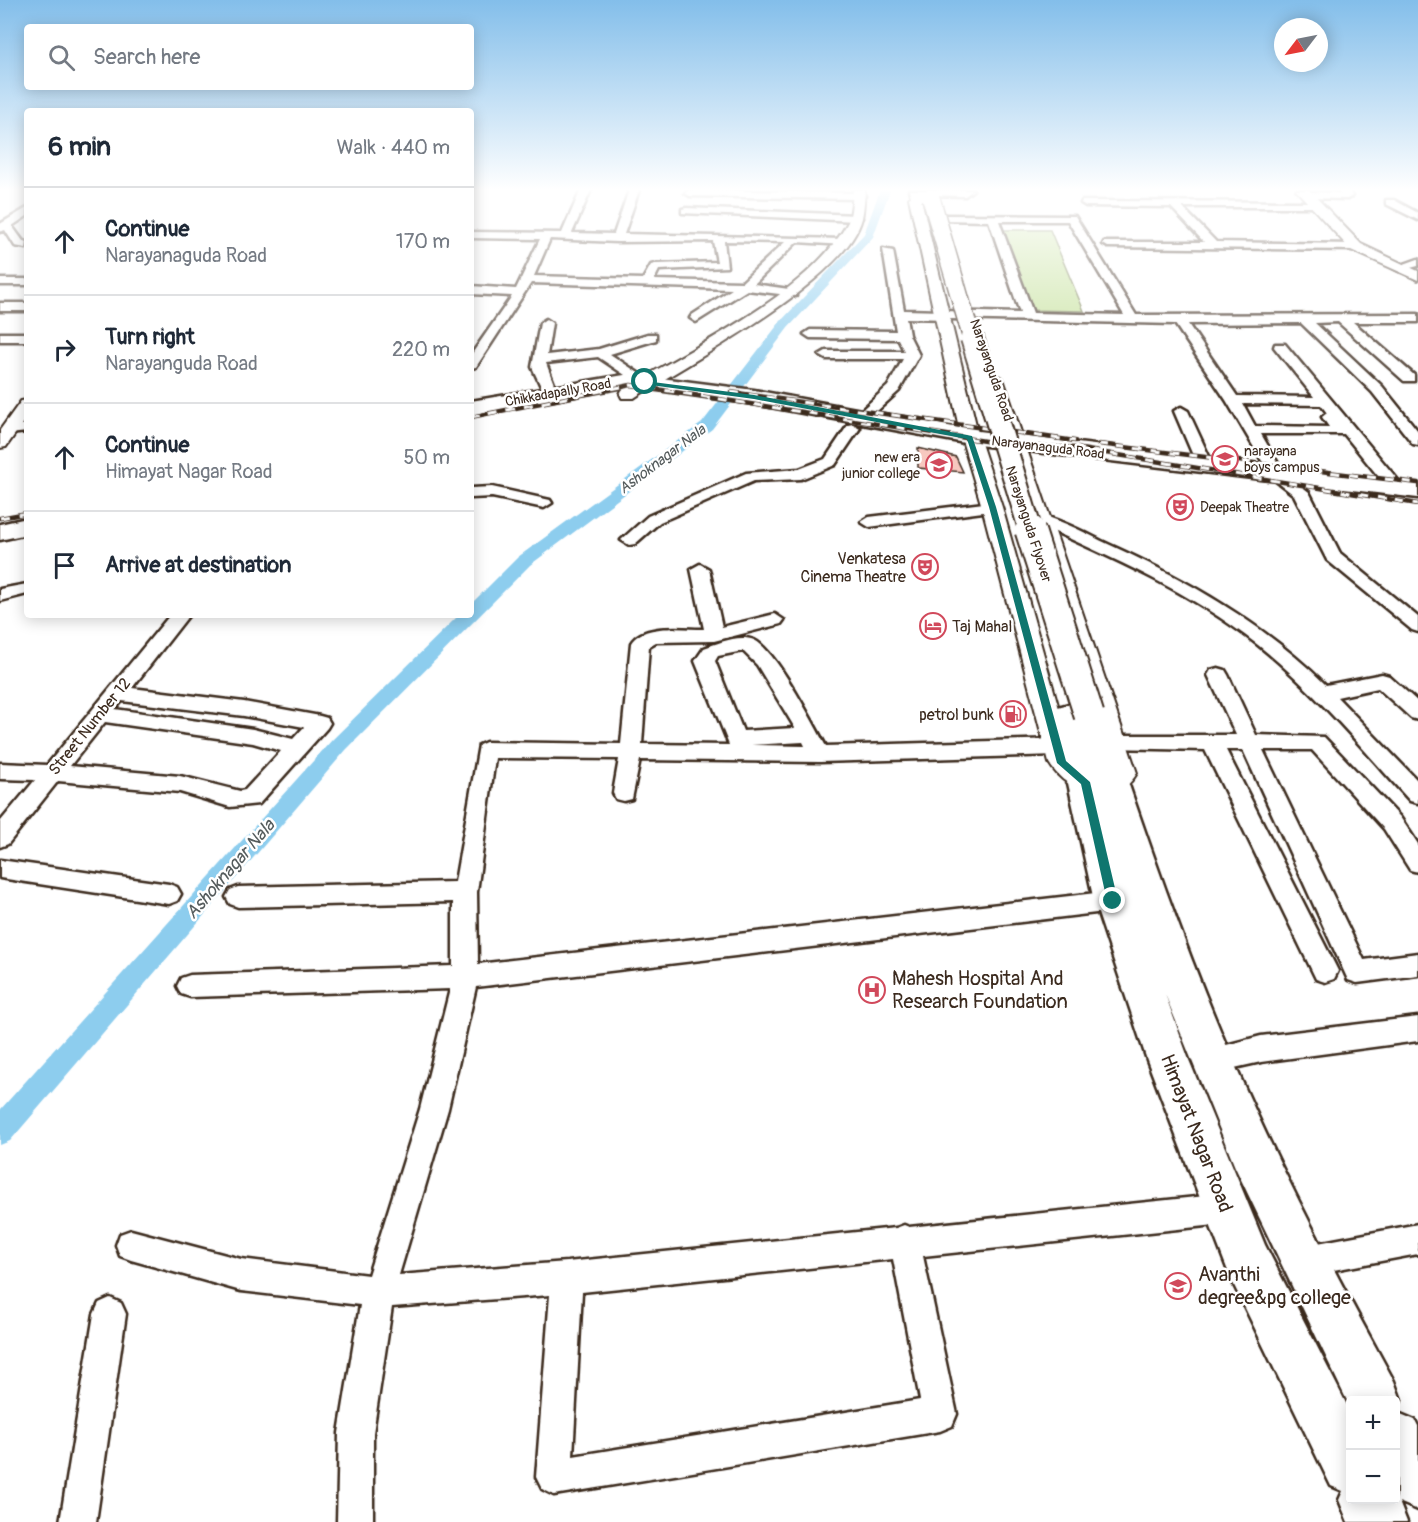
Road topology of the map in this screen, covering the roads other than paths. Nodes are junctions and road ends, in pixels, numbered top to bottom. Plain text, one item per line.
1 (536, 261) edge
2 (722, 261) edge
3 (771, 261) edge
4 (825, 261) edge
5 (889, 261) edge
6 (930, 261) edge
7 (945, 261) edge
8 (957, 261) edge
9 (1008, 261) edge
10 (1097, 261) edge
11 (1385, 261) edge
12 (1418, 262) edge
13 (1399, 268) junction
14 (1418, 276) edge
15 (528, 279) junction
16 (0, 282) edge
17 (24, 282) edge
18 (647, 282) junction
19 (745, 286) junction
20 (474, 290) edge
21 (520, 293) junction
22 (792, 293) junction
23 (24, 307) edge
24 (0, 308) edge
25 (899, 314) junction
26 (943, 314) junction
27 (973, 316) junction
28 (1028, 317) junction
29 (696, 318) dead end
30 (1418, 318) edge
31 (1132, 319) junction
32 (1304, 319) junction
33 (1342, 319) junction
34 (1179, 320) junction
35 (546, 324) dead end
36 (810, 334) dead end
37 (903, 335) junction
38 (24, 337) edge
39 (652, 337) dead end
40 (0, 338) edge
41 (1280, 347) dead end
42 (600, 353) junction
43 (826, 355) dead end
44 (912, 355) junction
45 (474, 360) edge
46 (540, 360) junction
47 (1398, 382) edge
48 (637, 388) junction
49 (550, 392) junction
50 (669, 396) joint
51 (1233, 400) junction
52 (1320, 401) junction
53 (474, 407) edge
54 (24, 409) edge
55 (1181, 411) dead end
56 (1418, 414) edge
57 (474, 418) edge
58 (1407, 421) edge
59 (857, 423) junction
60 (10, 430) edge
61 (1250, 430) junction
62 (1418, 441) edge
63 (973, 444) junction
64 (1019, 450) junction
65 (1206, 467) junction
66 (1277, 475) junction
67 (1408, 490) edge
68 (1301, 492) junction
69 (474, 493) edge
70 (544, 503) dead end
71 (1418, 505) edge
72 (992, 507) junction
73 (24, 510) edge
74 (0, 515) edge
75 (1041, 520) junction
76 (869, 522) dead end
77 (24, 527) edge
78 (0, 532) edge
79 (629, 540) dead end
80 (700, 569) dead end
81 (24, 590) edge
82 (0, 595) edge
83 (178, 618) edge
84 (775, 620) dead end
85 (1418, 627) edge
86 (714, 635) junction
87 (1218, 675) dead end
88 (116, 693) junction
89 (1321, 693) junction
90 (1418, 713) edge
91 (99, 714) junction
92 (814, 744) junction
93 (1251, 744) junction
94 (1213, 745) junction
95 (739, 746) junction
96 (1057, 747) junction
97 (296, 748) junction
98 (631, 752) junction
99 (1104, 770) junction
100 (0, 771) edge
101 (52, 772) junction
102 (1414, 786) edge
103 (624, 793) dead end
104 (0, 838) edge
105 (1418, 863) edge
106 (0, 869) edge
107 (465, 892) junction
108 (169, 894) dead end
109 (238, 897) dead end
110 (1113, 901) junction
111 (1418, 964) edge
112 (1325, 971) dead end
113 (466, 977) junction
114 (190, 986) dead end
115 (1418, 1029) edge
116 (1212, 1060) junction
117 (1225, 1209) junction
118 (1418, 1239) edge
119 (904, 1240) junction
120 (131, 1245) dead end
121 (1302, 1261) junction
122 (567, 1278) junction
123 (378, 1292) junction
124 (110, 1314) dead end
125 (1372, 1396) edge
126 (1400, 1448) edge
127 (1346, 1459) edge
128 (1418, 1482) edge
129 (1369, 1504) edge
130 (78, 1522) edge
131 (355, 1522) edge
132 (1379, 1522) edge

1 - 15 street
2 - 18 street
3 - 19 street
4 - 22 street
5 - 25 street
6 - 26 street, Narayanguda Road
7 - 99 main road, Narayanguda Flyover, bridge
8 - 27 street, Narayanguda Road
9 - 28 street
10 - 31 street
11 - 13 street
12 - 13 street
13 - 14 street
15 - 18 street
15 - 21 street
16 - 17 street
18 - 19 street
19 - 22 street
19 - 29 street
20 - 21 street
21 - 45 street
22 - 48 street
23 - 24 street
25 - 26 street
25 - 37 street
26 - 27 street
26 - 63 street, Narayanguda Road
27 - 28 street
27 - 64 street, Narayanguda Road
28 - 31 street
30 - 33 street
31 - 34 street
32 - 33 street
32 - 34 street
32 - 47 street
33 - 47 street
34 - 51 street
35 - 46 street
36 - 37 street
37 - 44 street
38 - 40 street
39 - 42 street
41 - 52 street
42 - 46 street
42 - 48 street
43 - 44 street
44 - 59 street
46 - 49 street
47 - 58 street
48 - 49 main road, Chikkadapally Road
48 - 50 main road, Chikkadapally Road
48 - 57 main road, Chikkadapally Road
48 - 59 main road, Narayanaguda Road
49 - 53 main road, Chikkadapally Road
50 - 59 main road, Narayanaguda Road
51 - 52 street
51 - 61 street
52 - 61 street
52 - 67 street
54 - 60 street
55 - 65 street
56 - 58 street
58 - 62 street
59 - 63 main road, Narayanaguda Road
59 - 79 street
61 - 66 street
63 - 64 main road, Narayanaguda Road
63 - 72 street, Narayanguda Road
64 - 65 main road, Narayanaguda Road
64 - 68 main road, Narayanaguda Road
64 - 75 street, Narayanguda Road
65 - 66 main road, Narayanaguda Road
66 - 67 main road, Narayanaguda Road
66 - 68 street
68 - 71 main road, Narayanaguda Road
68 - 85 street
69 - 70 street
72 - 76 street
72 - 96 street, Narayanguda Road
73 - 74 main road
75 - 89 street
75 - 99 street, Narayanguda Road
77 - 78 main road
80 - 86 street
81 - 82 street
83 - 88 street, Street Number 12
84 - 86 street
86 - 98 street
87 - 93 street
88 - 91 street, Street Number 12
88 - 97 street
89 - 90 street
89 - 102 street
91 - 97 street
91 - 101 street, Street Number 12
92 - 95 street
92 - 95 street
92 - 96 street
93 - 94 street
93 - 105 street
93 - 111 street
94 - 99 street
94 - 112 street
95 - 98 street
96 - 99 street, Narayanguda Road
97 - 101 street
98 - 103 street
98 - 107 street
99 - 110 main road, Himayat Nagar Road
99 - 116 main road
100 - 101 street
101 - 104 street, Street Number 12
106 - 108 street
107 - 109 street
107 - 113 street
110 - 113 street
110 - 117 main road, Himayat Nagar Road
113 - 114 street
113 - 123 street
115 - 116 street
116 - 121 main road
117 - 119 street
117 - 127 main road, Himayat Nagar Road
118 - 121 street
119 - 122 street
119 - 122 street
120 - 123 street
121 - 125 main road
122 - 123 street
123 - 131 street
124 - 130 street
126 - 128 main road
129 - 132 main road

